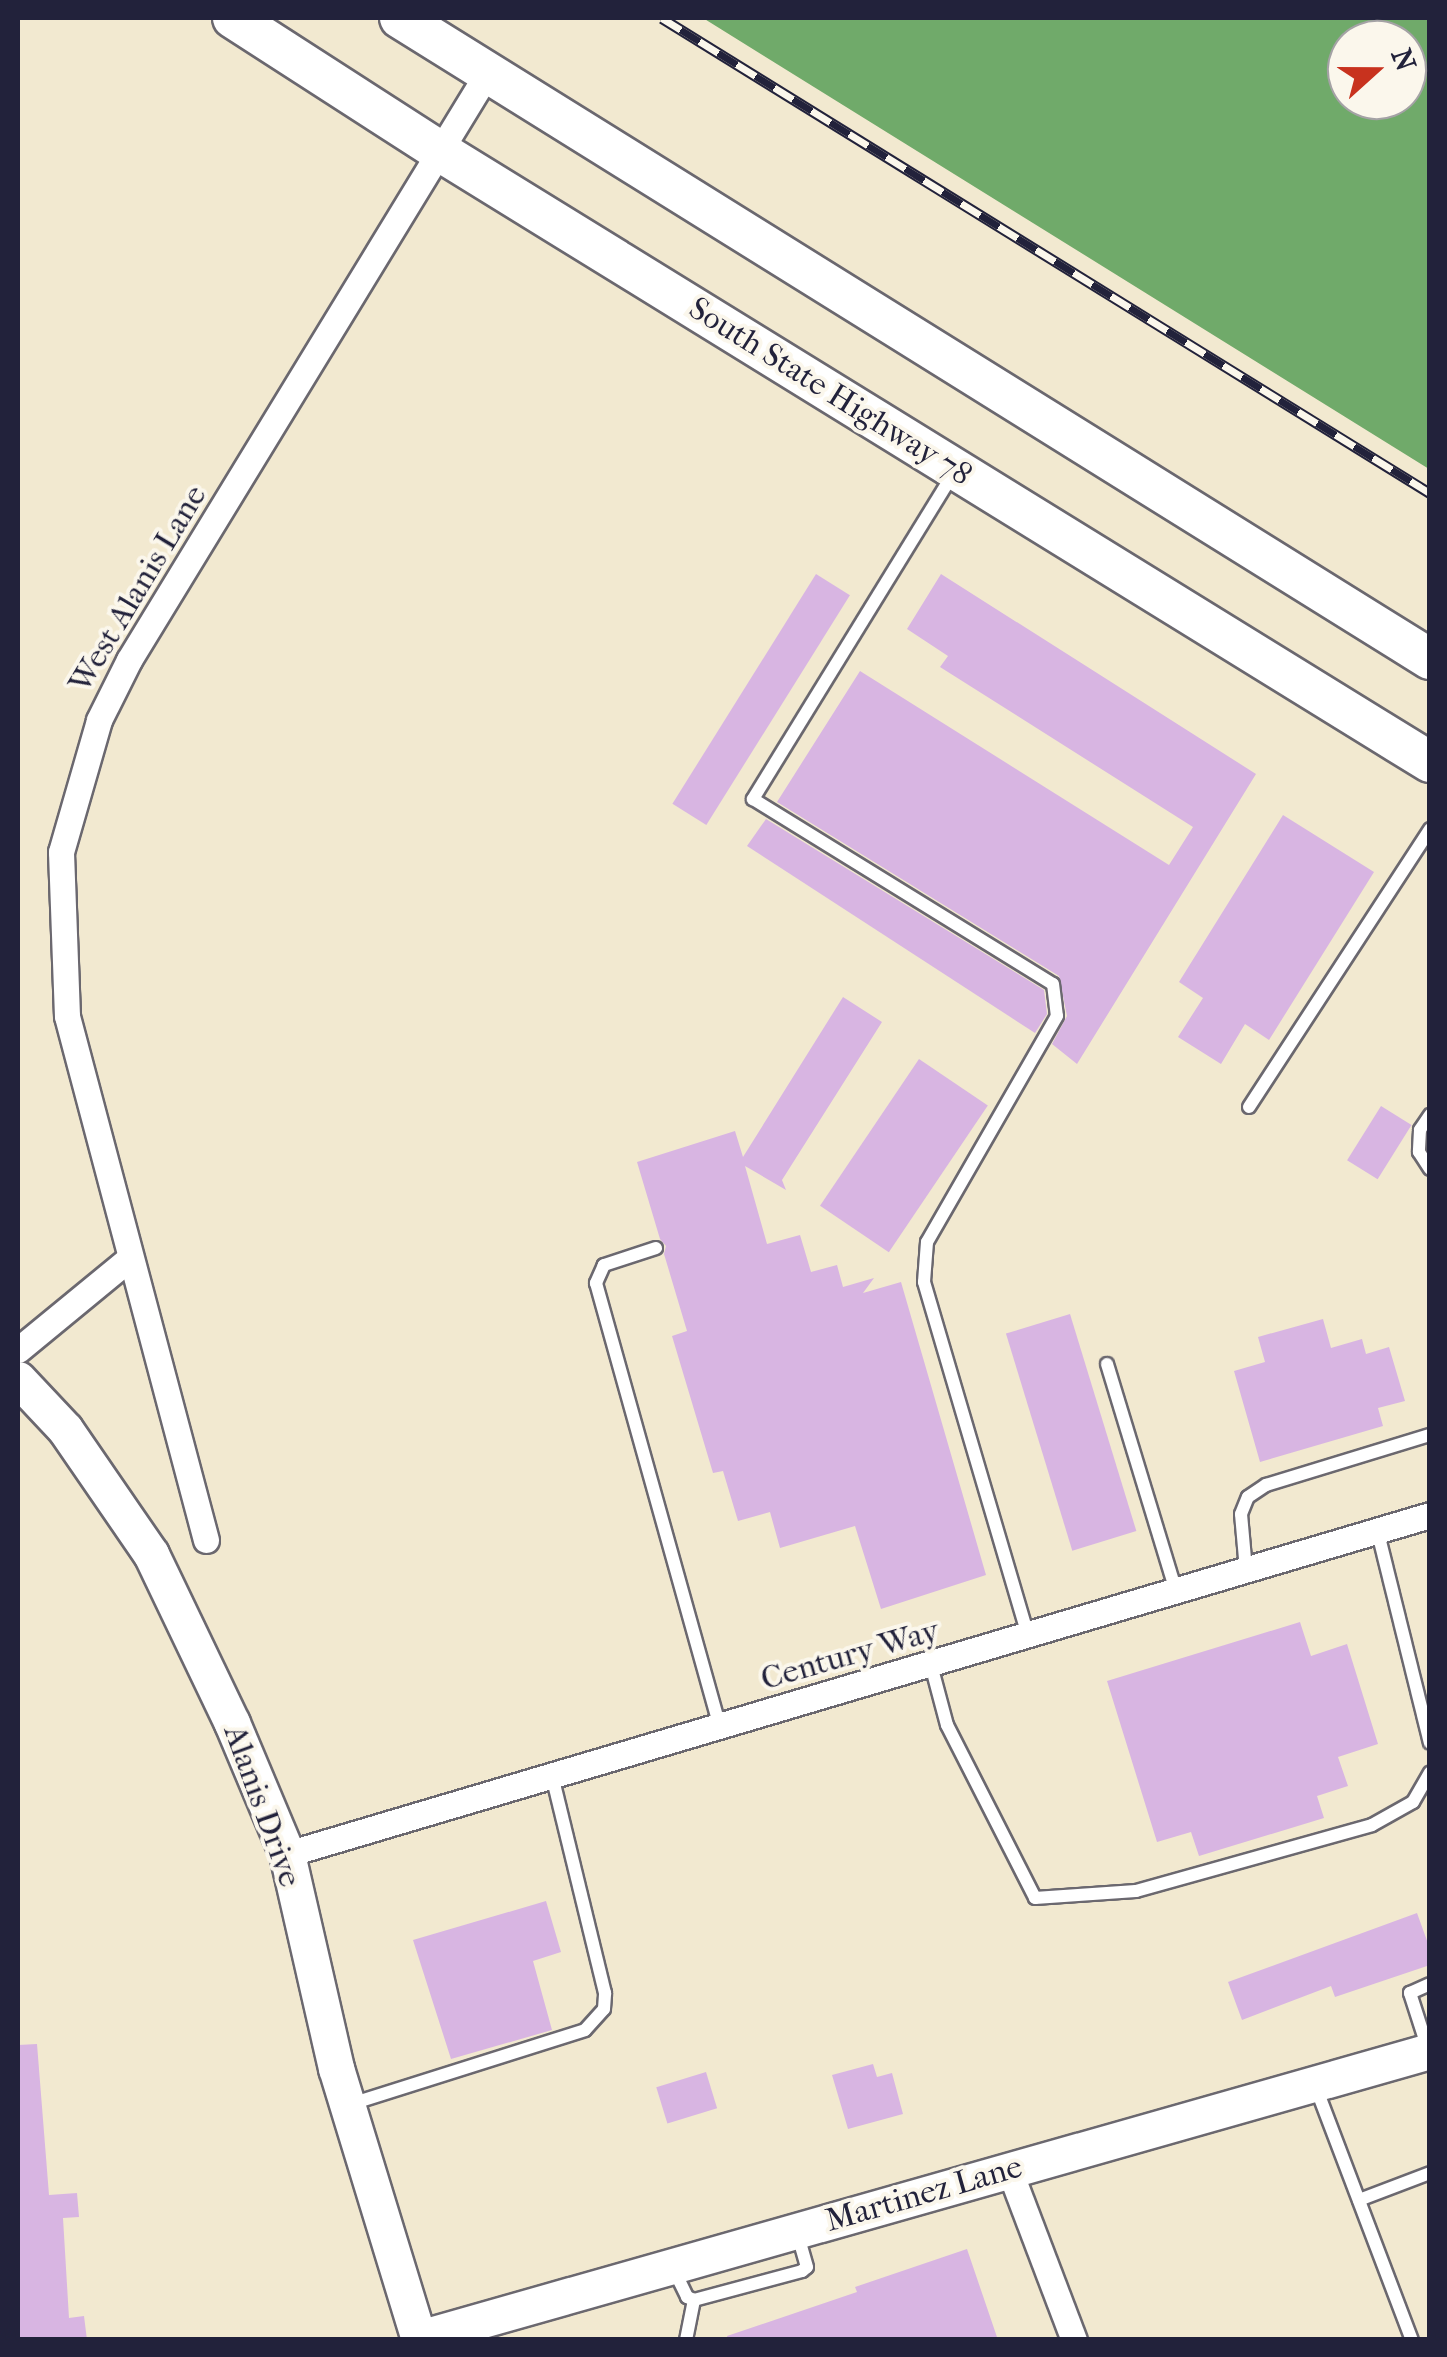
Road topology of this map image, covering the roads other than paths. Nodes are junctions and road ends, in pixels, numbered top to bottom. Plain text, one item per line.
1 (233, 18) edge
2 (400, 18) edge
3 (488, 72) junction
4 (441, 152) junction
5 (956, 470) junction
6 (1430, 658) edge
7 (1430, 762) edge
8 (1430, 829) edge
9 (1250, 1107) dead end
10 (1430, 1115) edge
11 (1430, 1169) edge
12 (656, 1248) dead end
13 (130, 1258) junction
14 (18, 1350) edge
15 (1107, 1364) dead end
16 (18, 1379) edge
17 (1430, 1435) edge
18 (1430, 1515) edge
19 (1378, 1533) junction
20 (206, 1540) dead end
21 (1246, 1572) junction
22 (1176, 1593) junction
23 (1028, 1636) junction
24 (931, 1665) junction
25 (720, 1727) junction
26 (1430, 1743) edge
27 (1430, 1772) edge
28 (552, 1776) junction
29 (287, 1854) junction
30 (1430, 1984) edge
31 (1429, 2051) edge
32 (1315, 2084) junction
33 (348, 2105) junction
34 (1009, 2169) junction
35 (1430, 2173) edge
36 (1359, 2200) junction
37 (796, 2231) junction
38 (672, 2266) junction
39 (694, 2300) junction
40 (418, 2339) edge
41 (686, 2340) edge
42 (1074, 2340) edge
43 (1412, 2340) edge

1 - 4 main road, South State Highway 78
2 - 3 main road
3 - 4 street, West Alanis Lane
3 - 6 main road
4 - 5 main road, South State Highway 78
4 - 13 street, West Alanis Lane
5 - 7 main road, South State Highway 78
5 - 23 lane
8 - 9 lane
10 - 11 lane
12 - 25 lane
13 - 14 street
13 - 20 street, West Alanis Lane
15 - 22 lane
16 - 29 street, Alanis Drive
17 - 21 lane
18 - 19 street, Century Way
19 - 21 street, Century Way
19 - 26 lane
21 - 22 street, Century Way
22 - 23 street, Century Way
23 - 24 street, Century Way
24 - 25 street, Century Way
24 - 27 lane
25 - 28 street, Century Way
28 - 29 street, Century Way
28 - 33 lane
29 - 33 street, Alanis Drive
30 - 31 lane
31 - 32 street, Martinez Lane
32 - 34 street, Martinez Lane
32 - 36 lane
33 - 40 street, Alanis Drive
34 - 37 street, Martinez Lane
34 - 42 street
35 - 36 lane
36 - 43 lane
37 - 38 street, Martinez Lane
37 - 39 lane
38 - 39 lane
38 - 40 street, Martinez Lane
39 - 41 lane

